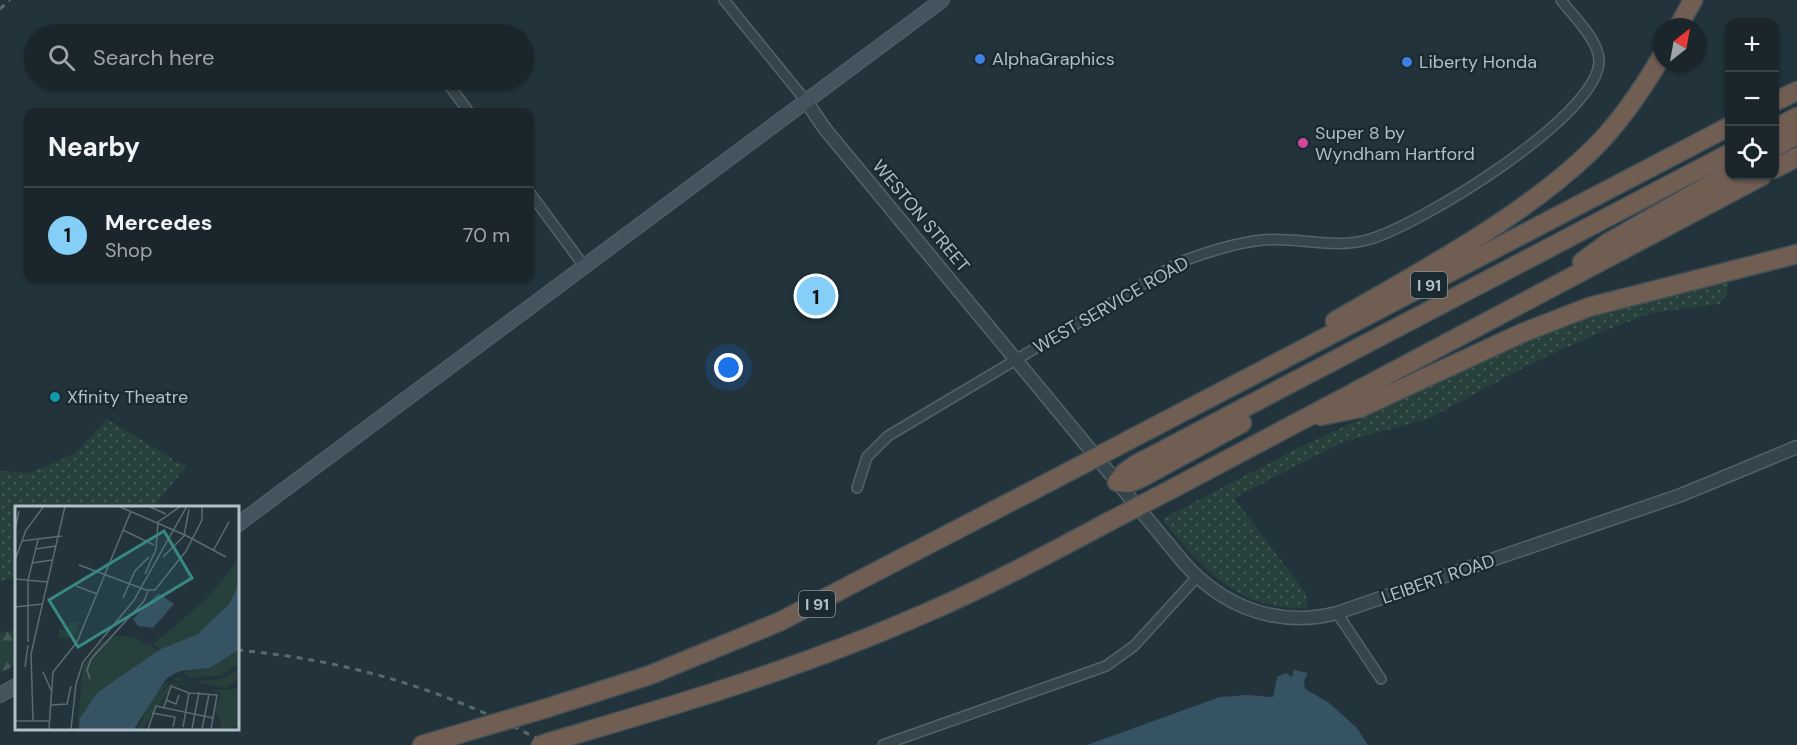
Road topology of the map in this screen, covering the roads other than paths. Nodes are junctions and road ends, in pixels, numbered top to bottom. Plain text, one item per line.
1 (724, 0) edge
2 (942, 0) edge
3 (1561, 0) edge
4 (1692, 0) edge
5 (1683, 18) edge
6 (1653, 69) edge
7 (452, 90) edge
8 (1797, 91) edge
9 (1779, 100) edge
10 (806, 101) junction
11 (466, 108) edge
12 (1797, 117) edge
13 (1779, 126) edge
14 (1725, 129) edge
15 (1797, 129) edge
16 (1797, 135) edge
17 (1779, 138) edge
18 (1779, 145) edge
19 (1725, 156) edge
20 (1797, 156) edge
21 (1779, 166) edge
22 (1725, 168) edge
23 (1725, 176) edge
24 (1754, 180) edge
25 (534, 199) edge
26 (1797, 254) edge
27 (584, 266) junction
28 (1559, 284) junction
29 (1016, 359) junction
30 (1282, 361) junction
31 (1307, 417) junction
32 (1797, 447) edge
33 (1117, 482) junction
34 (857, 488) dead end
35 (238, 524) edge
36 (1197, 578) junction
37 (1337, 613) junction
38 (1381, 679) dead end
39 (15, 687) edge
40 (0, 695) edge
41 (422, 745) edge
42 (540, 745) edge
43 (883, 745) edge

1 - 10 street
2 - 10 main road
3 - 29 street, WEST SERVICE ROAD
4 - 5 highway
6 - 30 highway
7 - 11 street
8 - 9 highway
10 - 27 main road
10 - 29 street, WESTON STREET
12 - 13 highway
14 - 30 highway, I 91
15 - 17 highway
16 - 18 highway
19 - 33 highway
20 - 21 highway
22 - 33 highway
23 - 28 highway
24 - 28 highway
25 - 27 street
26 - 31 highway
27 - 35 main road
28 - 31 highway
29 - 33 street, WESTON STREET
29 - 34 street, WEST SERVICE ROAD
30 - 41 highway, I 91, bridge
31 - 42 highway, bridge
32 - 37 street, LEIBERT ROAD
33 - 36 street, LEIBERT ROAD
36 - 37 street, LEIBERT ROAD
36 - 43 street
37 - 38 street
39 - 40 main road

